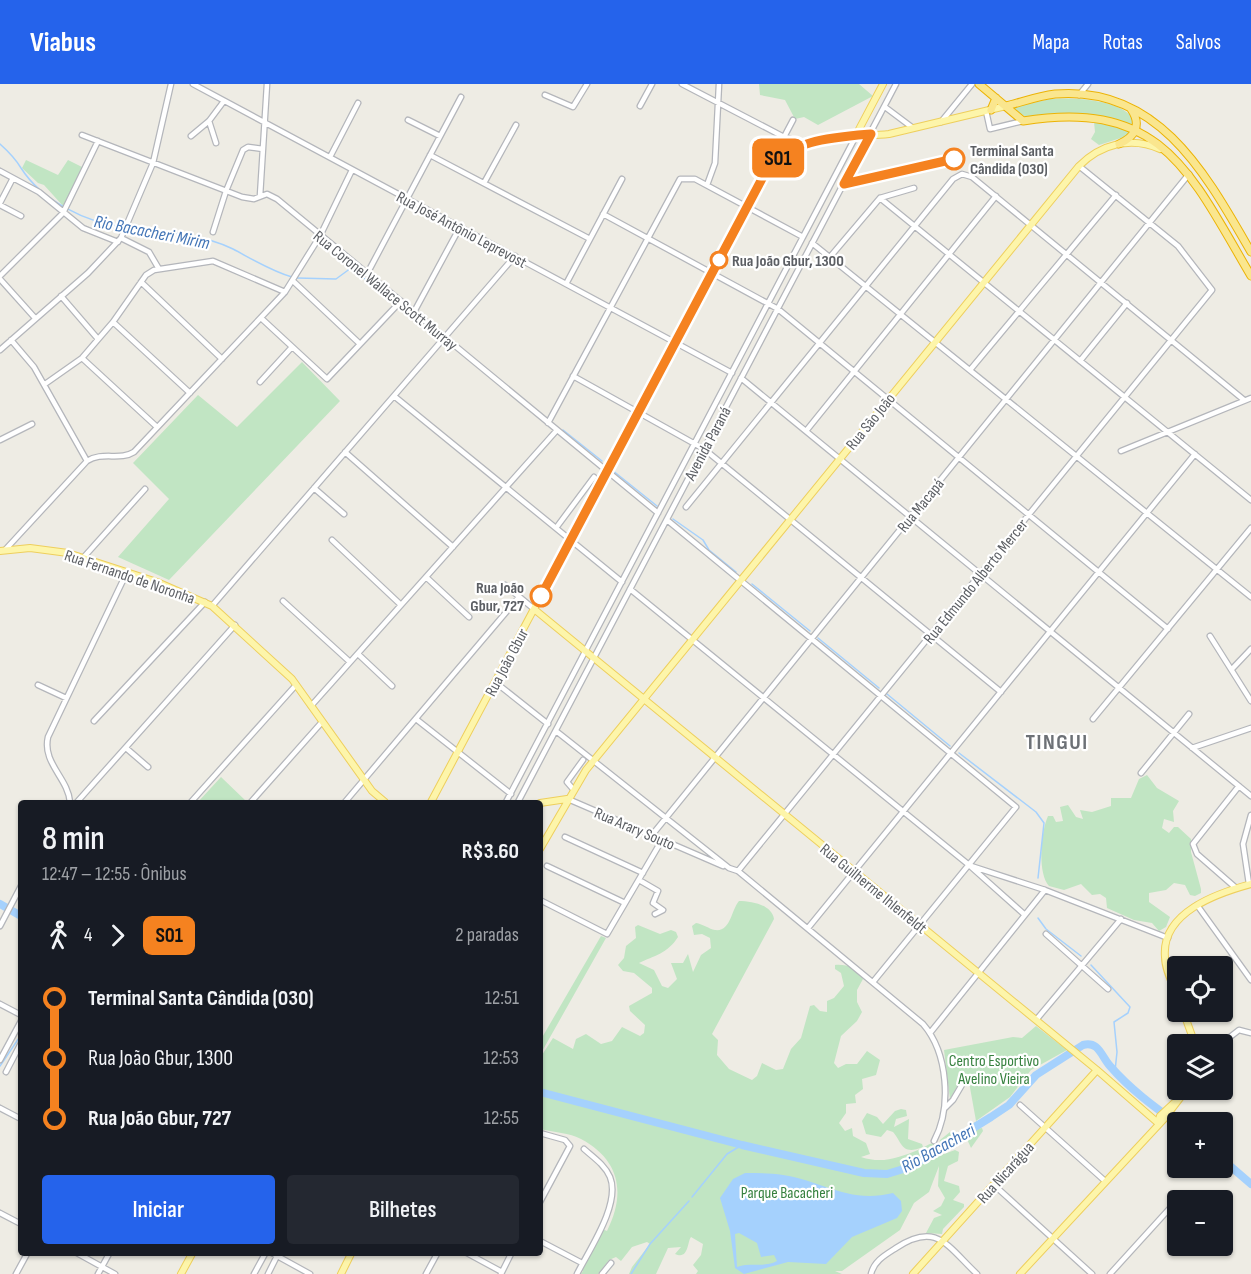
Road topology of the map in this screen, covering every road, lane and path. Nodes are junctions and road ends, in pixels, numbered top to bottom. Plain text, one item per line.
1 (171, 84) edge
2 (193, 84) edge
3 (267, 84) edge
4 (586, 84) edge
5 (652, 84) edge
6 (682, 84) edge
7 (719, 84) edge
8 (883, 84) edge
9 (896, 84) edge
10 (972, 84) edge
11 (979, 84) edge
12 (1088, 84) edge
13 (545, 95) dead end
14 (1079, 95) junction
15 (461, 97) dead end
16 (996, 98) junction
17 (224, 101) junction
18 (1019, 102) junction
19 (358, 103) dead end
20 (718, 103) junction
21 (640, 106) dead end
22 (1006, 106) junction
23 (885, 107) junction
24 (1131, 109) junction
25 (988, 110) junction
26 (408, 120) dead end
27 (793, 120) dead end
28 (209, 121) junction
29 (1023, 121) junction
30 (942, 122) junction
31 (265, 123) junction
32 (516, 126) dead end
33 (913, 128) junction
34 (1136, 129) junction
35 (868, 134) junction
36 (82, 135) dead end
37 (856, 135) junction
38 (190, 136) dead end
39 (440, 136) junction
40 (784, 138) junction
41 (98, 141) junction
42 (216, 142) dead end
43 (807, 144) junction
44 (1119, 144) junction
45 (263, 149) junction
46 (785, 153) junction
47 (430, 155) junction
48 (330, 157) junction
49 (1176, 159) junction
50 (153, 163) junction
51 (1080, 166) junction
52 (352, 170) junction
53 (0, 171) edge
54 (1189, 174) junction
55 (14, 178) junction
56 (622, 179) dead end
57 (484, 183) junction
58 (261, 185) junction
59 (707, 185) junction
60 (914, 188) dead end
61 (226, 191) junction
62 (267, 194) junction
63 (1116, 195) junction
64 (260, 196) junction
65 (996, 196) junction
66 (880, 198) junction
67 (407, 199) junction
68 (0, 204) edge
69 (747, 207) junction
70 (63, 211) junction
71 (603, 214) junction
72 (21, 216) dead end
73 (1150, 222) junction
74 (1031, 225) junction
75 (914, 226) junction
76 (460, 227) junction
77 (213, 231) dead end
78 (320, 236) junction
79 (803, 237) junction
80 (647, 238) junction
81 (590, 239) junction
82 (120, 240) junction
83 (812, 243) junction
84 (1251, 252) edge
85 (949, 254) junction
86 (1067, 254) junction
87 (514, 256) junction
88 (830, 257) junction
89 (159, 269) junction
90 (712, 273) junction
91 (367, 274) junction
92 (1251, 276) edge
93 (0, 277) edge
94 (294, 279) junction
95 (141, 282) junction
96 (984, 282) junction
97 (1101, 282) junction
98 (566, 284) junction
99 (865, 285) junction
100 (285, 292) junction
101 (61, 296) junction
102 (401, 301) junction
103 (1127, 303) junction
104 (769, 304) junction
105 (610, 308) junction
106 (778, 309) junction
107 (1019, 311) junction
108 (414, 312) junction
109 (901, 314) junction
110 (35, 318) junction
111 (261, 318) junction
112 (114, 322) junction
113 (444, 338) junction
114 (98, 339) junction
115 (1172, 339) junction
116 (11, 340) junction
117 (1054, 340) junction
118 (819, 342) junction
119 (935, 342) junction
120 (675, 343) junction
121 (360, 344) junction
122 (292, 347) junction
123 (0, 350) edge
124 (81, 358) junction
125 (222, 359) junction
126 (1080, 361) junction
127 (970, 370) junction
128 (854, 371) junction
129 (732, 373) junction
130 (573, 376) junction
131 (741, 378) junction
132 (260, 382) dead end
133 (45, 384) junction
134 (190, 393) junction
135 (394, 396) junction
136 (1125, 397) junction
137 (1251, 398) edge
138 (1006, 399) junction
139 (888, 400) junction
140 (1244, 400) junction
141 (770, 401) junction
142 (638, 412) junction
143 (548, 423) junction
144 (32, 424) dead end
145 (157, 427) junction
146 (557, 430) junction
147 (806, 431) junction
148 (1168, 431) junction
149 (1, 438) edge
150 (695, 443) junction
151 (704, 449) junction
152 (1121, 451) dead end
153 (345, 452) junction
154 (1195, 454) junction
155 (1077, 456) junction
156 (959, 458) junction
157 (840, 459) junction
158 (87, 461) junction
159 (721, 463) junction
160 (607, 471) junction
161 (594, 477) dead end
162 (314, 488) junction
163 (506, 488) junction
164 (145, 489) dead end
165 (1251, 500) edge
166 (686, 507) dead end
167 (658, 513) junction
168 (1147, 513) junction
169 (344, 514) dead end
170 (1029, 515) junction
171 (910, 517) junction
172 (667, 520) junction
173 (790, 520) junction
174 (556, 528) junction
175 (1251, 528) edge
176 (332, 540) dead end
177 (570, 540) junction
178 (453, 547) junction
179 (2, 550) edge
180 (83, 558) junction
181 (1217, 569) junction
182 (127, 572) junction
183 (1098, 572) junction
184 (980, 574) junction
185 (426, 578) junction
186 (861, 578) junction
187 (740, 581) junction
188 (622, 582) junction
189 (505, 585) dead end
190 (630, 589) junction
191 (519, 597) junction
192 (1251, 597) edge
193 (283, 601) dead end
194 (209, 604) junction
195 (401, 605) junction
196 (534, 609) junction
197 (469, 617) dead end
198 (235, 625) junction
199 (1167, 629) junction
200 (1050, 632) junction
201 (931, 635) junction
202 (1210, 636) dead end
203 (811, 639) junction
204 (692, 640) junction
205 (1251, 649) edge
206 (358, 654) junction
207 (590, 655) junction
208 (350, 662) junction
209 (1233, 668) junction
210 (495, 682) junction
211 (38, 685) dead end
212 (296, 685) junction
213 (392, 686) dead end
214 (1119, 688) junction
215 (1000, 692) junction
216 (881, 696) junction
217 (66, 698) junction
218 (763, 698) junction
219 (643, 700) junction
220 (1251, 701) edge
221 (311, 706) junction
222 (1189, 714) dead end
223 (416, 719) junction
224 (1094, 719) dead end
225 (94, 721) dead end
226 (322, 722) junction
227 (548, 724) junction
228 (1251, 728) edge
229 (556, 731) junction
230 (1174, 733) junction
231 (126, 748) junction
232 (1192, 748) junction
233 (458, 752) junction
234 (951, 753) junction
235 (833, 755) junction
236 (714, 758) junction
237 (583, 760) dead end
238 (594, 760) junction
239 (148, 767) dead end
240 (574, 772) junction
241 (583, 773) junction
242 (1141, 773) dead end
243 (364, 780) junction
244 (1239, 786) junction
245 (573, 789) junction
246 (511, 794) junction
247 (1251, 796) edge
248 (567, 799) junction
249 (70, 800) edge
250 (80, 800) edge
251 (193, 800) edge
252 (253, 800) edge
253 (347, 800) edge
254 (383, 800) edge
255 (432, 800) edge
256 (507, 800) edge
257 (519, 800) edge
258 (543, 803) edge
259 (903, 812) junction
260 (784, 815) junction
261 (1251, 815) edge
262 (666, 818) junction
263 (652, 835) junction
264 (565, 837) dead end
265 (662, 840) junction
266 (543, 843) edge
267 (969, 865) junction
268 (548, 866) dead end
269 (729, 868) junction
270 (738, 871) junction
271 (854, 872) junction
272 (643, 873) junction
273 (639, 880) junction
274 (1250, 884) edge
275 (1236, 888) junction
276 (1045, 890) junction
277 (18, 892) edge
278 (543, 902) edge
279 (625, 903) junction
280 (1197, 905) junction
281 (655, 914) dead end
282 (1025, 915) junction
283 (1121, 920) junction
284 (920, 925) junction
285 (0, 926) edge
286 (808, 928) junction
287 (1046, 934) dead end
288 (1168, 938) junction
289 (1082, 965) junction
290 (1167, 966) edge
291 (978, 973) junction
292 (1250, 976) edge
293 (873, 982) junction
294 (1108, 989) dead end
295 (0, 1004) edge
296 (18, 1013) edge
297 (1036, 1020) junction
298 (18, 1027) edge
299 (930, 1033) junction
300 (1251, 1033) edge
301 (1233, 1035) edge
302 (18, 1049) edge
303 (0, 1060) edge
304 (1097, 1070) junction
305 (6, 1072) dead end
306 (963, 1083) dead end
307 (1178, 1100) edge
308 (1020, 1106) dead end
309 (0, 1108) edge
310 (945, 1108) junction
311 (18, 1117) edge
312 (1160, 1120) junction
313 (1046, 1127) junction
314 (543, 1134) edge
315 (934, 1141) dead end
316 (584, 1149) dead end
317 (1105, 1181) junction
318 (994, 1185) junction
319 (543, 1197) edge
320 (1167, 1211) edge
321 (0, 1213) edge
322 (18, 1222) edge
323 (1053, 1238) junction
324 (942, 1242) junction
325 (543, 1243) edge
326 (26, 1256) edge
327 (82, 1256) edge
328 (108, 1256) edge
329 (191, 1256) edge
330 (265, 1256) edge
331 (277, 1256) edge
332 (281, 1256) edge
333 (350, 1256) edge
334 (436, 1256) edge
335 (472, 1256) edge
336 (510, 1256) edge
337 (582, 1263) junction
338 (611, 1263) dead end
339 (102, 1267) junction
340 (501, 1273) edge
341 (16, 1274) edge
342 (98, 1274) edge
343 (115, 1274) edge
344 (181, 1274) edge
345 (254, 1274) edge
346 (268, 1274) edge
347 (310, 1274) edge
348 (341, 1274) edge
349 (426, 1274) edge
350 (577, 1274) edge
351 (602, 1274) edge
352 (871, 1274) edge
353 (913, 1274) edge
354 (977, 1274) edge
355 (1020, 1274) edge
356 (1092, 1274) edge
357 (1110, 1274) edge

1 - 50 street
2 - 17 street, Rua José Antônio Leprevost
3 - 31 street
4 - 13 street
5 - 21 street
6 - 20 street
7 - 20 street
8 - 37 main road, Avenida Paraná
9 - 23 street, Avenida Paraná
10 - 30 street
11 - 16 highway
12 - 14 street
14 - 18 highway
14 - 24 highway
15 - 39 street
16 - 18 highway
16 - 22 highway
16 - 25 highway
17 - 28 street
17 - 31 street, Rua José Antônio Leprevost
18 - 22 highway
19 - 48 street
20 - 40 street
20 - 59 street
22 - 25 main road, Rua João Gbur
22 - 29 highway
23 - 33 street
23 - 35 street, Avenida Paraná
24 - 34 highway
24 - 84 highway
25 - 29 street
25 - 30 main road, Rua João Gbur
26 - 39 street
27 - 40 street
28 - 38 street
28 - 42 street
29 - 34 highway
30 - 33 main road, Rua João Gbur
31 - 45 street
31 - 48 street, Rua José Antônio Leprevost
32 - 57 street
33 - 35 main road, Rua João Gbur
34 - 44 highway
34 - 49 highway
35 - 37 main road, Rua João Gbur
35 - 83 street, Avenida Paraná
36 - 41 street
37 - 43 main road, Rua João Gbur
37 - 79 street, Avenida Paraná
39 - 47 street
40 - 43 street
40 - 46 street
41 - 50 street
41 - 70 street
43 - 46 main road, Rua João Gbur
44 - 49 main road, Rua São João
44 - 51 main road, Rua São João
45 - 58 street
45 - 61 street
46 - 69 main road, Rua João Gbur
47 - 57 street
47 - 67 street
48 - 52 street, Rua José Antônio Leprevost
49 - 54 highway
50 - 61 street
50 - 82 street
51 - 63 street
51 - 74 main road, Rua São João
52 - 67 street, Rua José Antônio Leprevost
52 - 78 street
53 - 55 street
54 - 73 street, Rua Macapá
54 - 92 highway
55 - 68 street
55 - 70 street
56 - 71 street
57 - 81 street
58 - 62 street, Rua Coronel Wallace Scott Murray
58 - 64 street
59 - 69 street
59 - 80 street
60 - 66 street
61 - 64 street
61 - 77 street
62 - 64 street
62 - 78 street, Rua Coronel Wallace Scott Murray
63 - 73 street
63 - 86 street
65 - 74 street
65 - 75 street
65 - 85 street
66 - 75 street
66 - 88 street
67 - 76 street, Rua José Antônio Leprevost
67 - 91 street
68 - 72 street
69 - 79 street
69 - 90 main road, Rua João Gbur
70 - 82 street
70 - 93 street
71 - 80 street
71 - 81 street
73 - 97 street, Rua Macapá
73 - 115 street, Rua Edmundo Alberto Mercer
74 - 86 street
74 - 96 main road, Rua São João
75 - 85 street
75 - 99 street
76 - 87 street, Rua José Antônio Leprevost
76 - 108 street
78 - 91 street, Rua Coronel Wallace Scott Murray
78 - 94 street
79 - 104 street, Avenida Paraná
80 - 90 street
80 - 105 street
81 - 98 street
82 - 89 street
82 - 101 street
83 - 88 street
83 - 106 street, Avenida Paraná
85 - 96 street
85 - 109 street
86 - 97 street
86 - 107 street
87 - 98 street, Rua José Antônio Leprevost
87 - 113 street
88 - 99 street
89 - 95 street
89 - 100 street
90 - 104 street
90 - 120 main road, Rua João Gbur
91 - 102 street, Rua Coronel Wallace Scott Murray
93 - 110 street
94 - 100 street
94 - 121 street
95 - 112 street
95 - 125 street
96 - 107 street
96 - 119 main road, Rua São João
97 - 103 street
97 - 117 street, Rua Macapá
98 - 105 street, Rua José Antônio Leprevost
99 - 109 street
99 - 118 street
100 - 111 street
101 - 110 street
101 - 114 street
102 - 108 street, Rua Coronel Wallace Scott Murray
102 - 121 street
103 - 115 street
103 - 126 street
104 - 106 street
104 - 129 street, Avenida Paraná
105 - 120 street, Rua José Antônio Leprevost
105 - 130 street
106 - 118 street
106 - 131 street, Avenida Paraná
107 - 117 street
107 - 127 street
108 - 113 street, Rua Coronel Wallace Scott Murray
109 - 119 street
109 - 128 street
110 - 116 street
111 - 122 street
111 - 125 street
112 - 114 street
112 - 134 street
113 - 135 street
113 - 143 street, Rua Coronel Wallace Scott Murray
114 - 124 street
115 - 136 street, Rua Edmundo Alberto Mercer
115 - 140 street
116 - 123 street
116 - 133 street
117 - 126 street
117 - 138 street, Rua Macapá
118 - 128 street
118 - 141 street
119 - 127 street
119 - 139 main road, Rua São João
120 - 129 street, Rua José Antônio Leprevost
120 - 142 main road, Rua João Gbur
121 - 122 street
122 - 132 street
124 - 133 street
124 - 145 street
125 - 134 street
126 - 136 street
127 - 138 street
128 - 139 street
128 - 147 street
129 - 150 street, Avenida Paraná
130 - 142 street
130 - 143 street
131 - 141 street
131 - 151 street, Avenida Paraná
133 - 158 street
134 - 145 street
135 - 153 street
135 - 163 street
136 - 148 street
136 - 155 street, Rua Edmundo Alberto Mercer
137 - 140 street
138 - 155 street
138 - 156 street, Rua Macapá
139 - 156 street
139 - 157 main road, Rua São João
140 - 148 street
141 - 147 street
141 - 159 street
142 - 150 street
142 - 160 main road, Rua João Gbur
143 - 146 street, Rua Coronel Wallace Scott Murray
144 - 149 street
145 - 158 street
146 - 160 street, Rua Coronel Wallace Scott Murray
146 - 163 street
147 - 157 street
148 - 152 street
148 - 154 street
150 - 151 street
150 - 167 street, Avenida Paraná
151 - 159 street
151 - 172 street, Avenida Paraná
153 - 162 street
153 - 178 street
154 - 165 street
154 - 168 street
155 - 168 street
155 - 170 street, Rua Edmundo Alberto Mercer
156 - 170 street
156 - 171 street, Rua Macapá
157 - 171 street
157 - 173 main road, Rua São João
158 - 179 street
159 - 166 street
159 - 173 street
160 - 167 street, Rua Coronel Wallace Scott Murray
160 - 177 main road, Rua João Gbur
161 - 174 street
162 - 169 street
162 - 194 street
163 - 174 street
163 - 178 street
164 - 180 street
167 - 188 street, Avenida Paraná
168 - 181 street
168 - 183 street
170 - 183 street
170 - 184 street, Rua Edmundo Alberto Mercer
171 - 184 street
171 - 186 street, Rua Macapá
172 - 187 street
172 - 190 street, Avenida Paraná
173 - 186 street
173 - 187 main road, Rua São João
174 - 177 street
175 - 181 street
176 - 195 street
177 - 188 street
177 - 196 main road, Rua João Gbur
178 - 185 street
179 - 180 main road, Rua Fernando de Noronha
180 - 182 main road, Rua Fernando de Noronha
181 - 192 street
181 - 199 street
182 - 194 main road, Rua Fernando de Noronha
182 - 217 street
183 - 199 street
183 - 200 street
184 - 200 street
184 - 201 street, Rua Edmundo Alberto Mercer
185 - 195 street
185 - 197 street
186 - 201 street
186 - 203 street, Rua Macapá
187 - 203 street
187 - 204 main road, Rua São João
188 - 207 street, Avenida Paraná
189 - 191 street
190 - 204 street
190 - 207 street, Avenida Paraná
191 - 196 street
191 - 223 street
193 - 208 street
194 - 198 main road, Rua Fernando de Noronha
194 - 225 street
195 - 206 street
196 - 207 main road, Rua Guilherme Ihlenfeldt
196 - 210 main road, Rua João Gbur
198 - 212 main road, Rua Fernando de Noronha
198 - 231 street
199 - 214 street
200 - 214 street
200 - 215 street
201 - 215 street
201 - 216 street, Rua Edmundo Alberto Mercer
202 - 209 street
203 - 216 street
203 - 218 street, Rua Macapá
204 - 218 street
204 - 219 main road, Rua São João
205 - 209 street
206 - 208 street
206 - 213 street
207 - 219 main road, Rua Guilherme Ihlenfeldt
207 - 227 street, Avenida Paraná
207 - 229 street, Avenida Paraná
208 - 221 street
209 - 220 street
210 - 227 street
210 - 233 main road, Rua João Gbur
211 - 217 street
212 - 221 main road, Rua Fernando de Noronha
212 - 251 street
214 - 224 street
214 - 230 street
215 - 234 street
216 - 234 street
216 - 235 street, Rua Edmundo Alberto Mercer
217 - 249 street
218 - 235 street
218 - 236 street, Rua Macapá
219 - 236 main road, Rua Guilherme Ihlenfeldt
219 - 238 main road, Rua São João
221 - 226 main road, Rua Fernando de Noronha
222 - 230 street
223 - 233 street
223 - 243 street
226 - 243 main road, Rua Fernando de Noronha
226 - 252 street
227 - 246 street, Avenida Paraná
228 - 232 street
229 - 238 street
229 - 257 street, Avenida Paraná
230 - 232 street
230 - 242 street
231 - 239 street
231 - 250 street
232 - 244 street
233 - 246 street
233 - 255 main road, Rua João Gbur
234 - 259 street
234 - 267 street
235 - 259 street
235 - 260 street, Rua Edmundo Alberto Mercer
236 - 260 main road, Rua Guilherme Ihlenfeldt
236 - 262 street, Rua Macapá
237 - 240 street
238 - 241 main road, Rua São João
238 - 262 street
240 - 241 street
240 - 245 street
241 - 245 main road, Rua São João
243 - 253 street
243 - 254 main road, Rua Fernando de Noronha
244 - 247 street
244 - 275 street
245 - 248 main road, Rua São João
246 - 256 street, Avenida Paraná
248 - 258 main road
248 - 263 street, Rua Arary Souto
248 - 266 main road, Rua São João
259 - 267 street
259 - 271 street
260 - 270 street, Rua Edmundo Alberto Mercer
260 - 271 main road, Rua Guilherme Ihlenfeldt
261 - 274 street
262 - 263 street, Rua Macapá
262 - 269 street
263 - 265 street, Rua Arary Souto
264 - 272 street
265 - 269 street, Rua Arary Souto
265 - 272 street
267 - 276 street
267 - 282 street
267 - 284 street
268 - 279 street
269 - 270 street, Rua Arary Souto
270 - 286 street
271 - 284 main road, Rua Guilherme Ihlenfeldt
271 - 286 street
272 - 273 street
273 - 279 street
273 - 281 street
274 - 275 main road
275 - 280 main road
276 - 282 street
276 - 283 street
277 - 285 street
278 - 279 street
280 - 288 main road
280 - 292 street
282 - 291 street
283 - 288 street
283 - 289 street
284 - 291 main road, Rua Guilherme Ihlenfeldt
284 - 293 street
286 - 293 street
287 - 289 street
288 - 290 main road
289 - 294 street
289 - 297 street
291 - 297 main road, Rua Guilherme Ihlenfeldt
291 - 299 street
293 - 299 street
295 - 296 street
297 - 304 main road, Rua Guilherme Ihlenfeldt
298 - 303 street
299 - 310 street
300 - 301 street
302 - 305 street
304 - 312 main road, Rua Guilherme Ihlenfeldt
304 - 313 main road, Rua Nicarágua
306 - 310 street
307 - 312 main road
308 - 313 street
309 - 311 street
310 - 315 street
312 - 317 main road
313 - 317 street
313 - 318 main road, Rua Nicarágua
314 - 319 street
316 - 337 street
317 - 323 main road
318 - 323 street
318 - 324 main road, Rua Nicarágua
320 - 357 street
321 - 322 street
323 - 355 main road
323 - 356 street
324 - 352 street
324 - 353 main road, Rua Nicarágua
324 - 354 street
325 - 337 street
326 - 341 street
327 - 339 street
328 - 339 street
329 - 344 main road
330 - 345 street
331 - 346 street
332 - 347 street
333 - 348 main road
334 - 349 street
335 - 340 street
336 - 340 street
337 - 350 street
338 - 351 street
339 - 342 street
339 - 343 street

